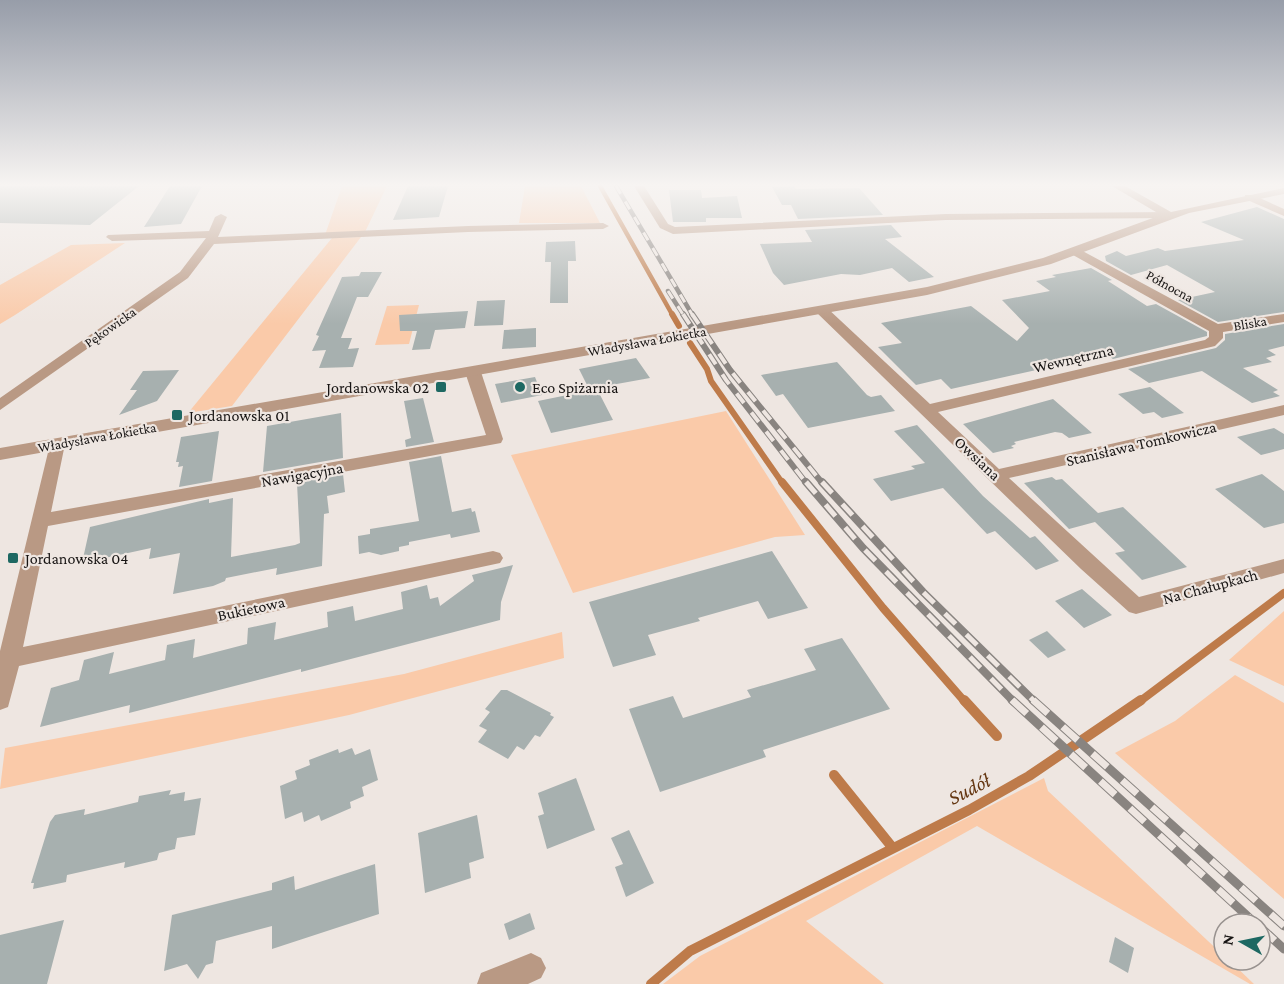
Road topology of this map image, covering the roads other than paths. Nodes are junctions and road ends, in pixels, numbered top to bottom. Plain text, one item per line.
1 (215, 232) edge
2 (385, 232) edge
3 (1126, 232) edge
4 (112, 237) dead end
5 (213, 238) junction
6 (1077, 252) junction
7 (821, 310) junction
8 (1284, 318) edge
9 (1216, 329) junction
10 (472, 372) junction
11 (0, 405) edge
12 (927, 410) junction
13 (1284, 410) edge
14 (57, 444) junction
15 (0, 454) edge
16 (997, 476) junction
17 (39, 521) junction
18 (493, 558) dead end
19 (1284, 566) edge
20 (1136, 606) joint
21 (10, 659) junction
22 (0, 700) edge
23 (531, 968) dead end
24 (492, 984) edge

1 - 5 street, Pękowicka
2 - 5 street
3 - 6 street, Władysława Łokietka
4 - 5 street
5 - 11 street, Pękowicka
6 - 7 street, Władysława Łokietka
6 - 9 street, Północna
7 - 10 street, Władysława Łokietka
7 - 12 street, Owsiana
8 - 9 street, Bliska
9 - 12 street, Wewnętrzna
10 - 14 street, Władysława Łokietka
10 - 17 street, Nawigacyjna
12 - 16 street, Owsiana
13 - 16 street, Stanisława Tomkowicza
14 - 15 street, Władysława Łokietka
14 - 17 street
16 - 20 street, Owsiana
17 - 21 street
18 - 21 street, Bukietowa
19 - 20 street, Na Chałupkach
21 - 22 street
23 - 24 street

